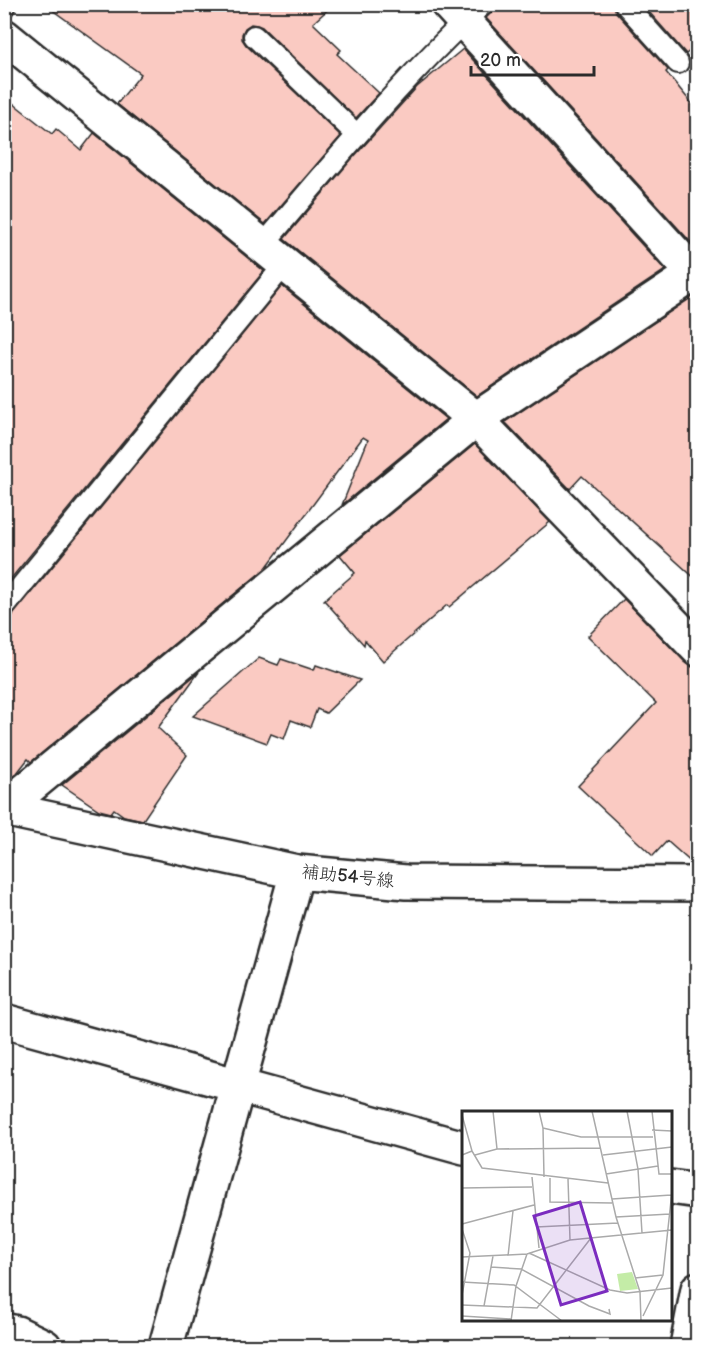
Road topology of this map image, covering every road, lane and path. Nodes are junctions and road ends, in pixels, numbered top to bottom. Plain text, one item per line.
1 (625, 4) edge
2 (465, 10) edge
3 (4, 36) edge
4 (254, 36) dead end
5 (678, 63) dead end
6 (357, 135) junction
7 (274, 254) junction
8 (696, 274) edge
9 (476, 419) junction
10 (4, 607) edge
11 (698, 649) edge
12 (4, 808) edge
13 (297, 872) junction
14 (698, 884) edge
15 (4, 1021) edge
16 (238, 1086) junction
17 (462, 1147) edge
18 (672, 1187) edge
19 (698, 1191) edge
20 (698, 1289) edge
21 (4, 1330) edge
22 (44, 1347) edge
23 (166, 1347) edge
24 (687, 1347) edge

1 - 5 lane
2 - 6 lane
2 - 8 street
3 - 7 street
4 - 6 lane
6 - 7 lane
7 - 9 street
7 - 10 lane
8 - 9 street
9 - 11 street
9 - 12 street
12 - 13 street, 補助54号線
13 - 14 street, 補助54号線
13 - 16 street
15 - 16 street
16 - 17 street
16 - 23 street
18 - 19 street
20 - 24 street
21 - 22 street

